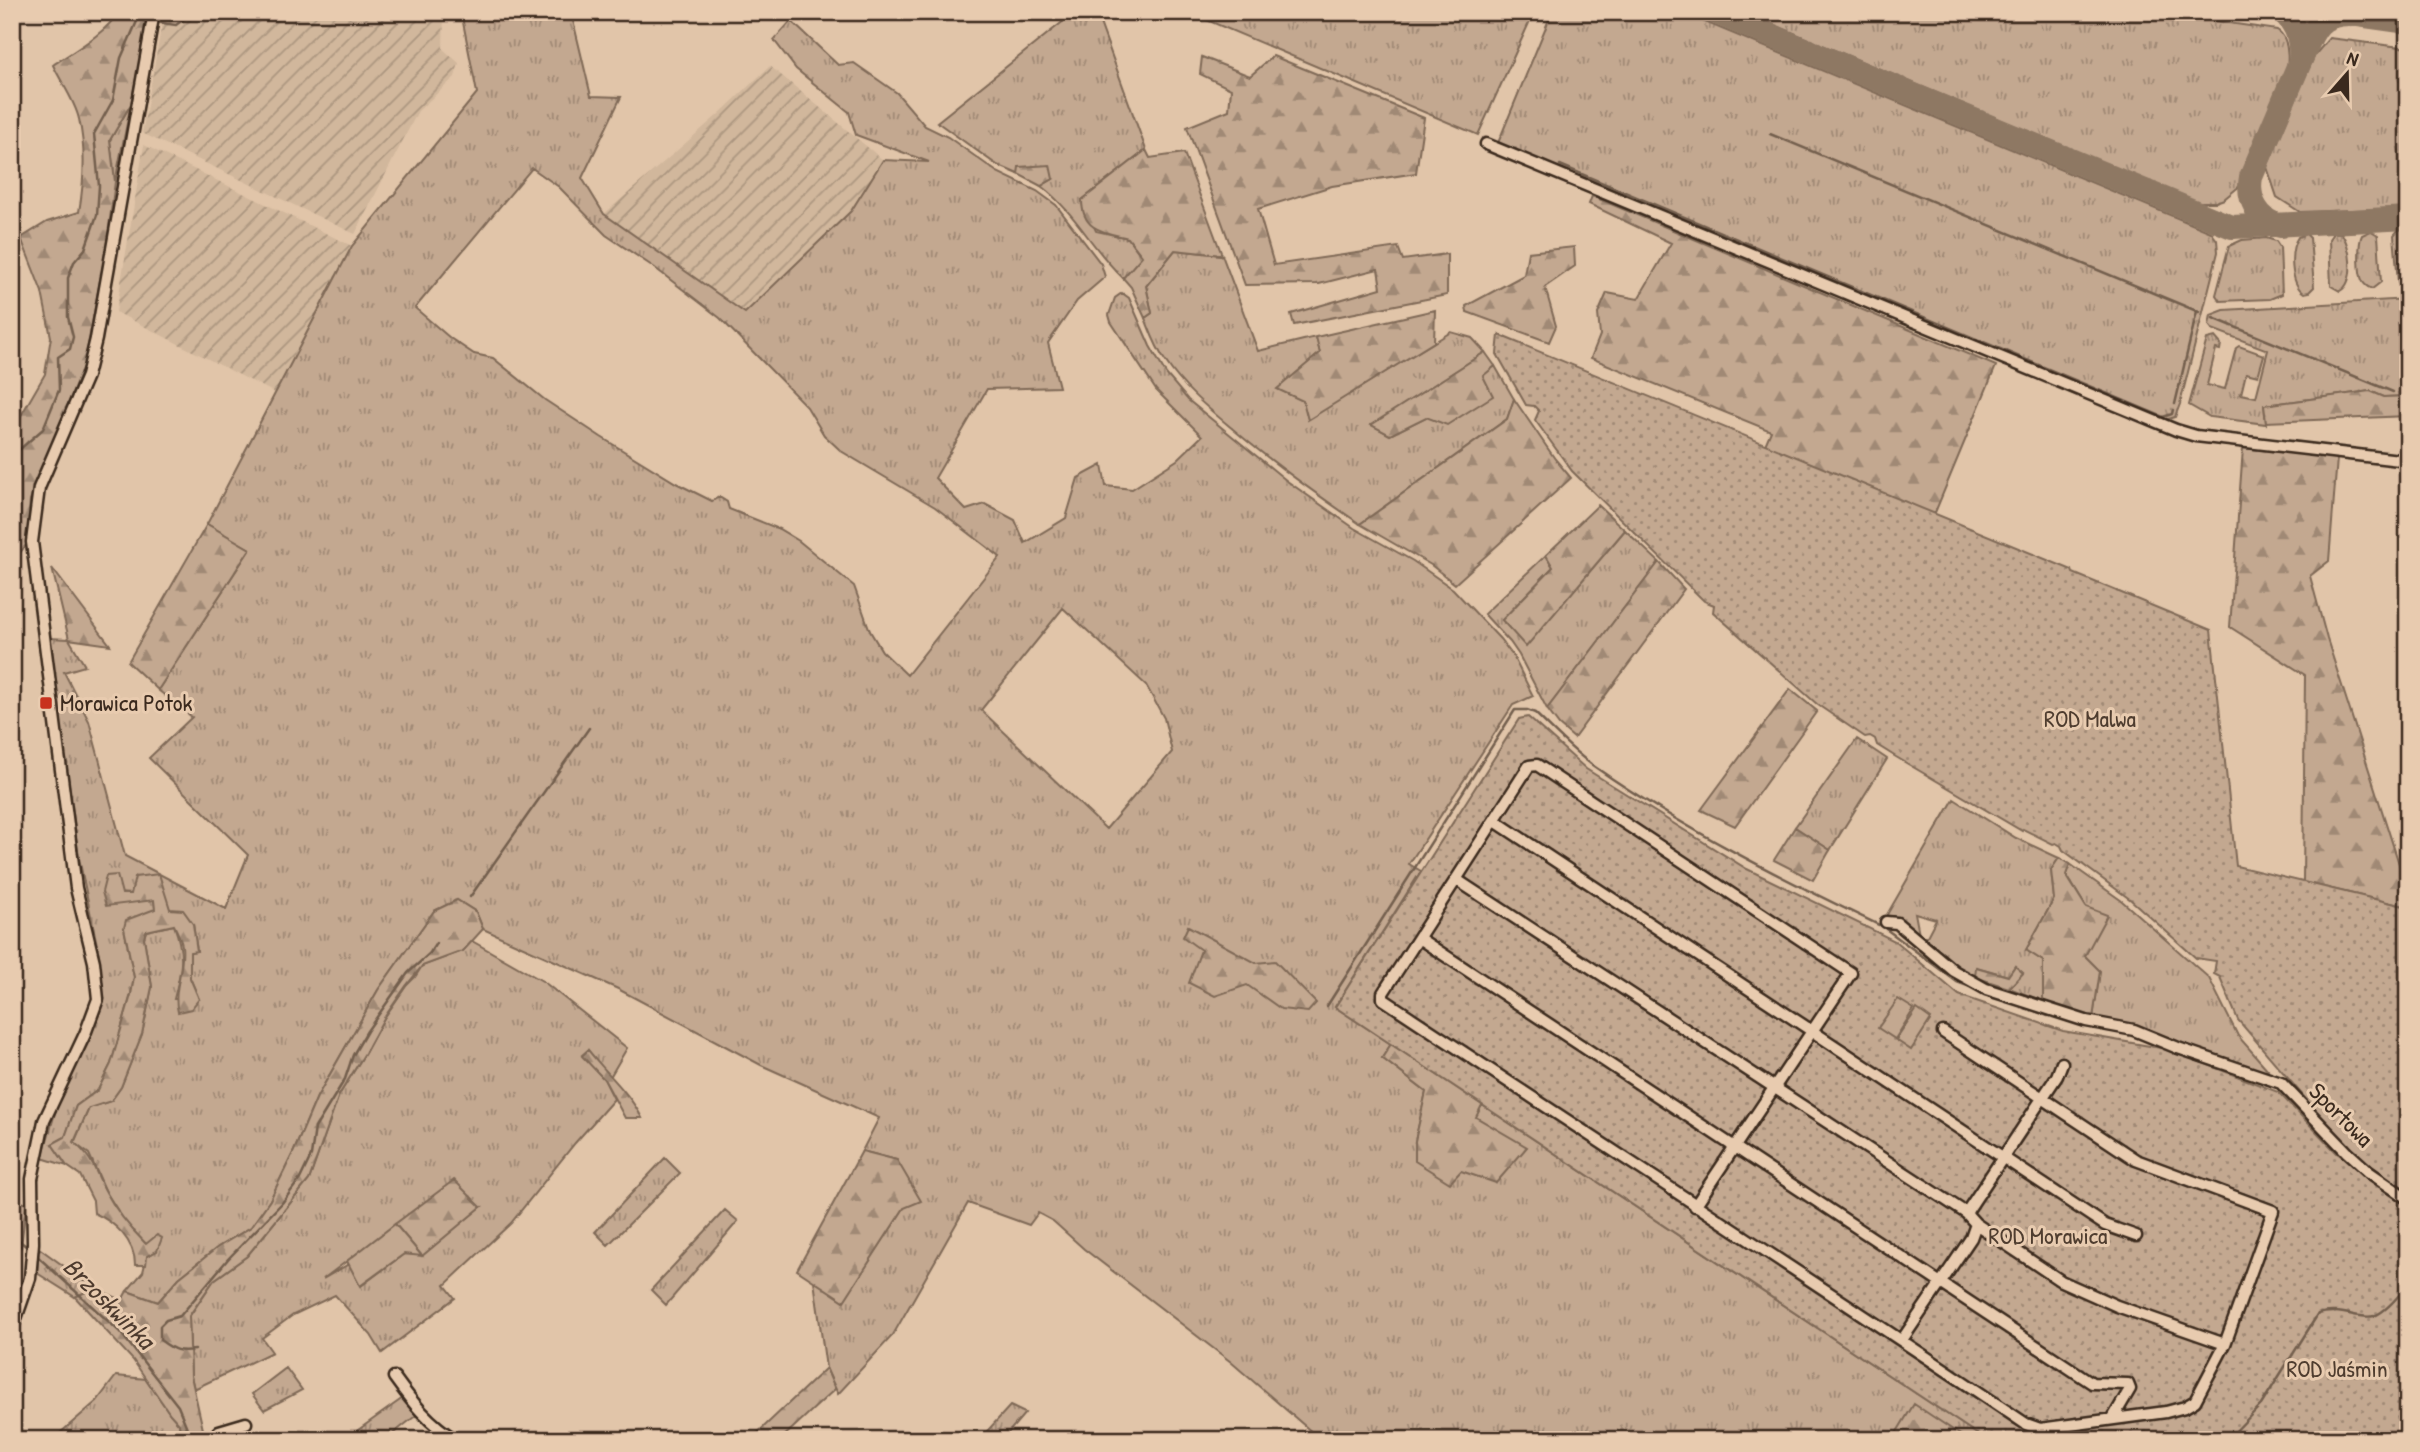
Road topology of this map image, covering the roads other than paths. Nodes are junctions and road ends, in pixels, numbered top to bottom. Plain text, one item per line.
1 (154, 14) edge
2 (1486, 144) dead end
3 (2408, 461) edge
4 (1495, 821) junction
5 (1457, 880) junction
6 (1886, 922) dead end
7 (1420, 939) junction
8 (1812, 1029) junction
9 (1942, 1031) dead end
10 (2062, 1063) dead end
11 (1773, 1088) junction
12 (2042, 1097) junction
13 (1735, 1148) junction
14 (2004, 1156) junction
15 (2408, 1199) edge
16 (1695, 1206) junction
17 (1966, 1213) junction
18 (1976, 1224) junction
19 (2136, 1236) dead end
20 (1941, 1284) junction
21 (12, 1330) edge
22 (1902, 1340) junction
23 (2225, 1343) junction
24 (394, 1377) dead end
25 (2113, 1418) junction
26 (246, 1423) dead end
27 (211, 1440) edge
28 (456, 1440) edge

1 - 21 street
2 - 3 street
4 - 5 street
4 - 8 street
4 - 8 street
5 - 7 street
5 - 11 street
6 - 15 street, Sportowa
7 - 13 street
7 - 16 street
8 - 11 street
8 - 14 street
9 - 12 street
10 - 12 street
11 - 13 street
11 - 17 street
12 - 14 street
12 - 23 street
13 - 16 street
13 - 20 street
14 - 17 street
14 - 19 street
16 - 22 street
17 - 18 street
18 - 20 street
18 - 23 street
20 - 22 street
20 - 25 street
22 - 25 street
23 - 25 street
24 - 28 street
26 - 27 street

